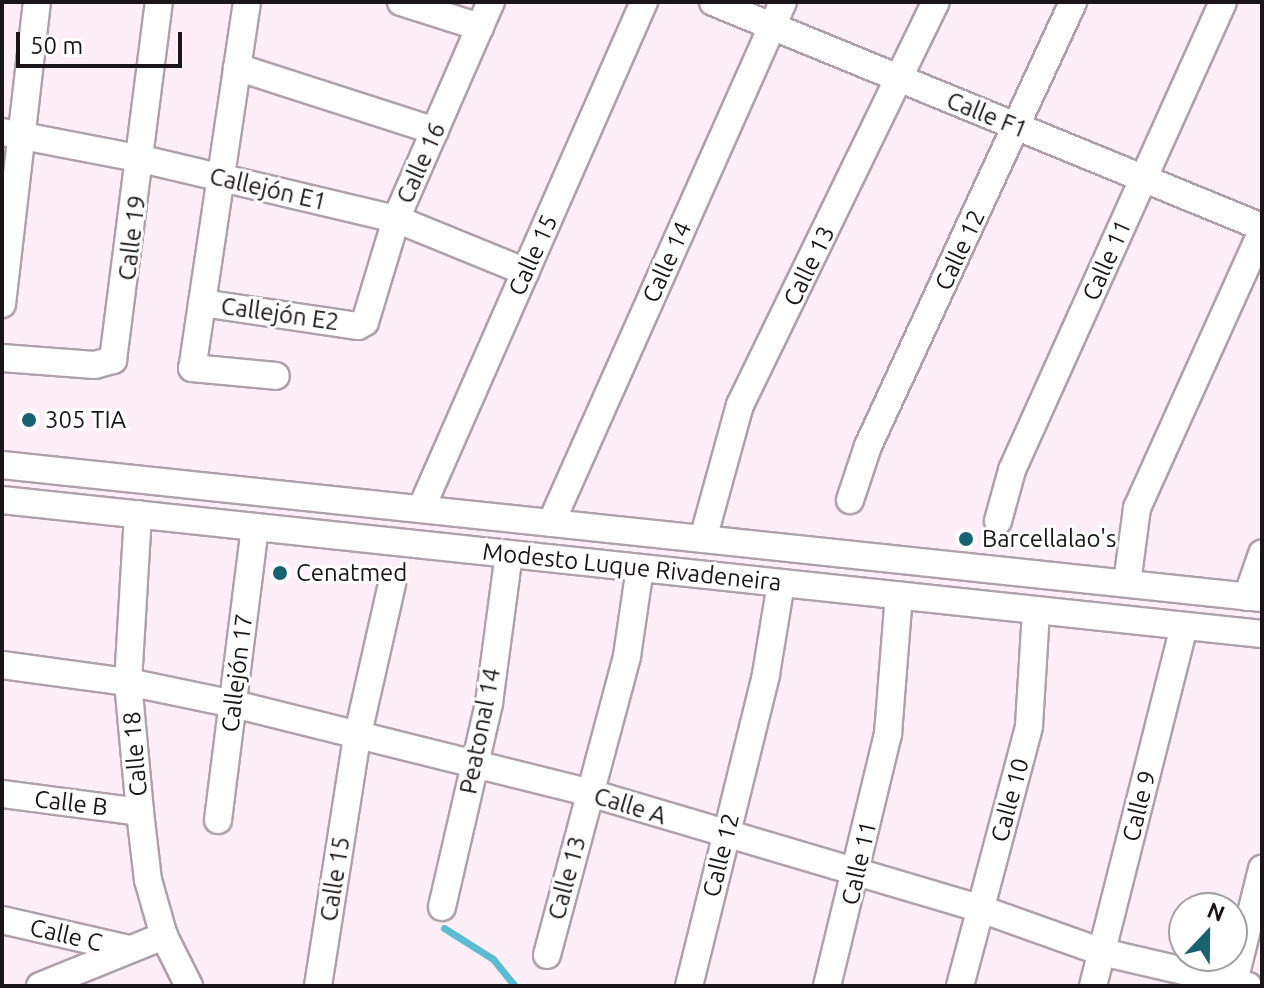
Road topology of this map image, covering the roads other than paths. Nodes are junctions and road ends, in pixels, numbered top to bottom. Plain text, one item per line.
1 (37, 2) edge
2 (159, 2) edge
3 (247, 2) edge
4 (401, 2) edge
5 (491, 2) edge
6 (644, 2) edge
7 (713, 2) edge
8 (783, 2) edge
9 (936, 2) edge
10 (1073, 2) edge
11 (1223, 2) edge
12 (772, 26) junction
13 (480, 27) junction
14 (237, 67) junction
15 (901, 80) junction
16 (1017, 128) junction
17 (435, 131) junction
18 (12, 134) edge
19 (142, 159) junction
20 (220, 178) junction
21 (1144, 179) junction
22 (396, 219) junction
23 (1262, 229) edge
24 (526, 272) junction
25 (202, 303) junction
26 (2, 304) edge
27 (358, 326) joint
28 (2, 358) edge
29 (276, 376) dead end
30 (2, 465) edge
31 (2, 500) edge
32 (850, 500) dead end
33 (421, 509) junction
34 (138, 514) junction
35 (998, 521) dead end
36 (551, 523) junction
37 (255, 527) junction
38 (703, 539) junction
39 (509, 554) junction
40 (1262, 554) edge
41 (640, 568) junction
42 (781, 583) junction
43 (1127, 583) junction
44 (392, 584) dead end
45 (899, 595) junction
46 (1255, 598) edge
47 (1036, 610) junction
48 (1184, 626) junction
49 (1262, 634) edge
50 (2, 665) edge
51 (128, 682) junction
52 (234, 704) junction
53 (357, 738) junction
54 (473, 768) junction
55 (590, 793) junction
56 (2, 794) edge
57 (140, 812) junction
58 (218, 820) dead end
59 (726, 836) junction
60 (1262, 869) edge
61 (858, 872) junction
62 (442, 907) dead end
63 (981, 909) junction
64 (2, 920) edge
65 (164, 936) junction
66 (129, 949) junction
67 (1102, 952) junction
68 (547, 955) dead end
69 (1239, 985) edge
70 (40, 986) edge
71 (189, 986) edge
72 (318, 986) edge
73 (689, 986) edge
74 (827, 986) edge
75 (960, 986) edge
76 (1093, 986) edge

1 - 18 street
2 - 19 street, Calle 19
3 - 14 street
4 - 13 street
5 - 13 street, Calle 16
6 - 24 street, Calle 15
7 - 12 street, Calle F1
8 - 12 street, Calle 14
9 - 15 street, Calle 13
10 - 16 street, Calle 12
11 - 21 street, Calle 11
12 - 15 street, Calle F1
12 - 36 street, Calle 14
13 - 17 street, Calle 16
14 - 17 street
14 - 20 street
15 - 16 street, Calle F1
15 - 38 street, Calle 13
16 - 21 street, Calle F1
16 - 32 street, Calle 12
17 - 22 street, Calle 16
18 - 19 street, Callejón E1
18 - 26 street
19 - 20 street, Callejón E1
19 - 28 street, Calle 19
20 - 22 street, Callejón E1
20 - 25 street
21 - 23 street, Calle F1
21 - 35 street, Calle 11
22 - 24 street, Callejón E1
22 - 27 street, Calle 16
23 - 43 street
24 - 33 street, Calle 15
25 - 27 street, Callejón E2
25 - 29 street
30 - 33 street, Modesto Luque Rivadeneira
31 - 34 street, Modesto Luque Rivadeneira
33 - 36 street, Modesto Luque Rivadeneira
34 - 37 street, Modesto Luque Rivadeneira
34 - 51 street, Calle 18
36 - 38 street, Modesto Luque Rivadeneira
37 - 39 street, Modesto Luque Rivadeneira
37 - 52 street, Callejón 17
38 - 43 street, Modesto Luque Rivadeneira
39 - 41 street, Modesto Luque Rivadeneira
39 - 54 street, Peatonal 14
40 - 46 street
41 - 42 street, Modesto Luque Rivadeneira
41 - 55 street, Calle 13
42 - 45 street, Modesto Luque Rivadeneira
42 - 59 street, Calle 12
43 - 46 street, Modesto Luque Rivadeneira
44 - 53 street, Calle 15
45 - 47 street, Modesto Luque Rivadeneira
45 - 61 street, Calle 11
47 - 48 street, Modesto Luque Rivadeneira
47 - 63 street, Calle 10
48 - 49 street, Modesto Luque Rivadeneira
48 - 67 street, Calle 9
50 - 51 street, Calle A
51 - 52 street, Calle A
51 - 57 street, Calle 18
52 - 53 street, Calle A
52 - 58 street, Callejón 17
53 - 54 street, Calle A
53 - 72 street, Calle 15
54 - 55 street, Calle A
54 - 62 street, Peatonal 14
55 - 59 street, Calle A
55 - 68 street, Calle 13
56 - 57 street, Calle B
57 - 65 street, Calle 18
59 - 61 street, Calle A
59 - 73 street, Calle 12
60 - 69 street
61 - 63 street, Calle A
61 - 74 street, Calle 11
63 - 67 street, Calle A
63 - 75 street, Calle 10
64 - 66 street, Calle C
65 - 66 street
65 - 71 street, Calle 18
66 - 70 street
67 - 69 street, Calle A
67 - 76 street, Calle 9

